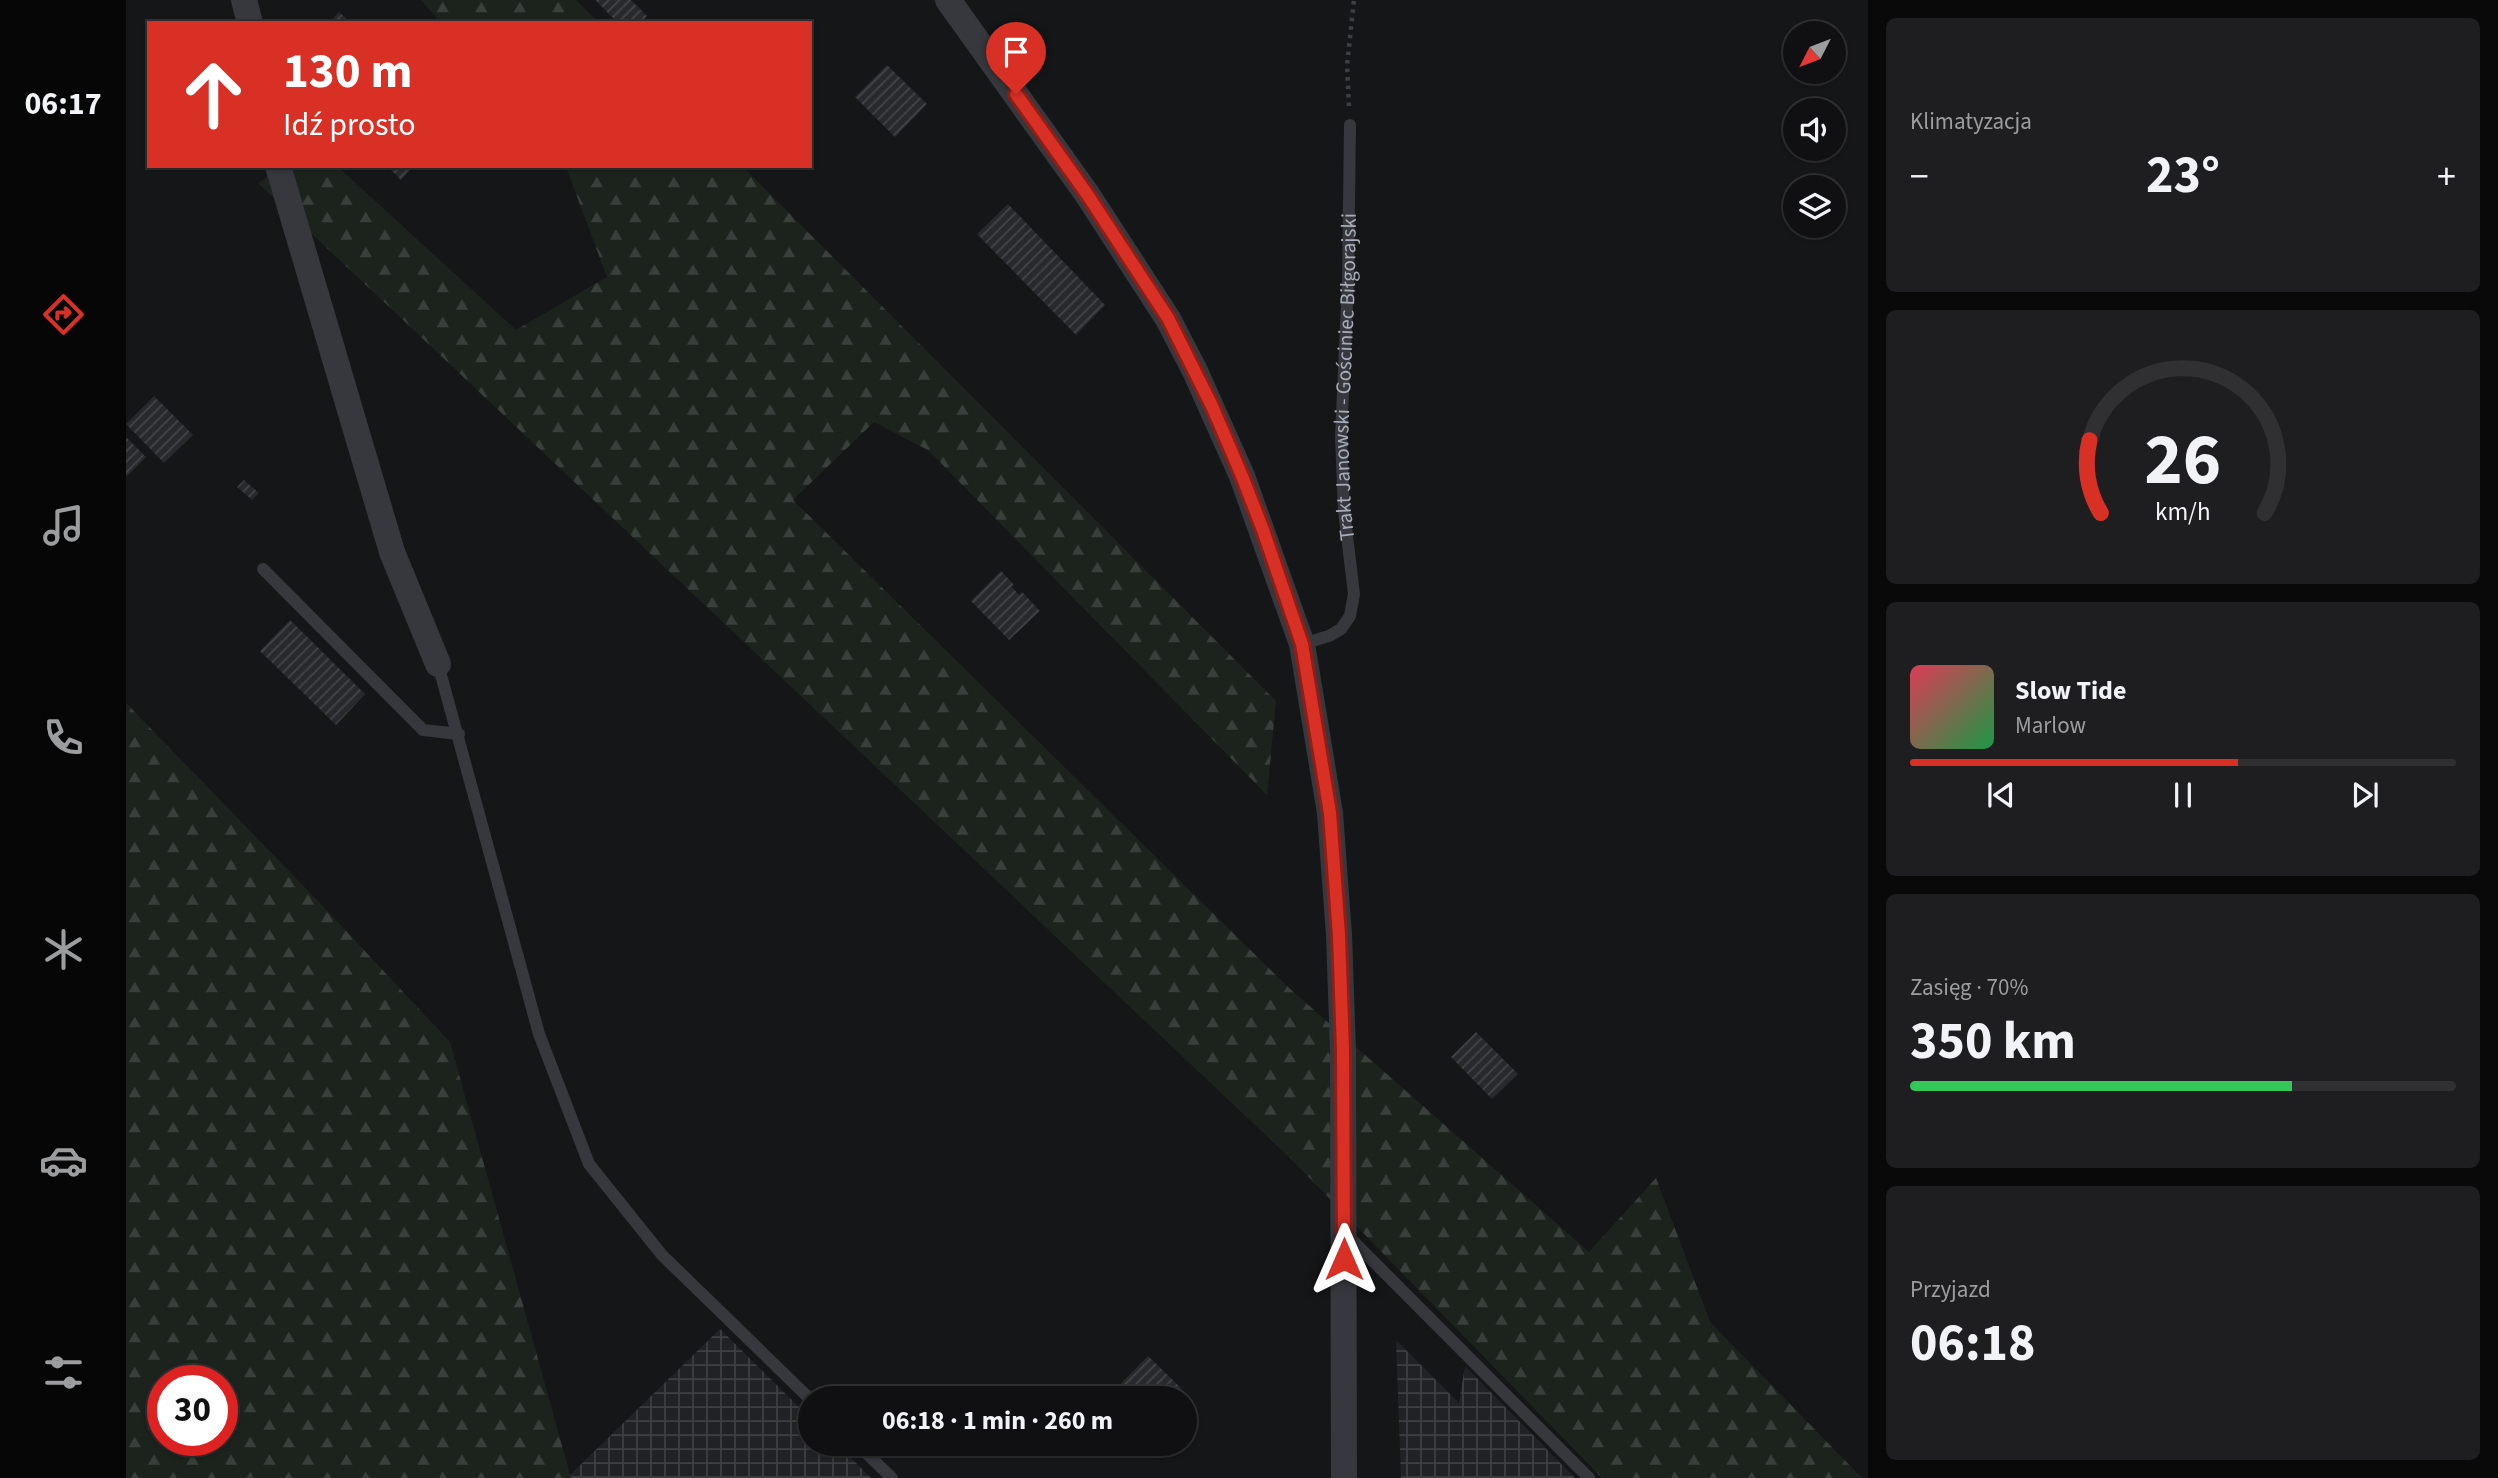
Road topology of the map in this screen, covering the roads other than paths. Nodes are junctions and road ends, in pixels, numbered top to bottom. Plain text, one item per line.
1 (244, 0) edge
2 (948, 0) edge
3 (249, 21) edge
4 (1350, 125) road end
5 (279, 168) edge
6 (263, 569) dead end
7 (1302, 644) junction
8 (438, 664) joint
9 (459, 734) junction
10 (1344, 1232) junction
11 (798, 1387) edge
12 (869, 1456) edge
13 (892, 1478) edge
14 (1344, 1478) edge
15 (1589, 1478) edge

1 - 3 street
2 - 7 street
4 - 7 lane, Trakt Janowski - Gościniec Biłgorajski
5 - 8 street
6 - 9 lane
7 - 10 street
8 - 9 lane
9 - 11 lane
10 - 14 street
10 - 15 lane
12 - 13 lane

